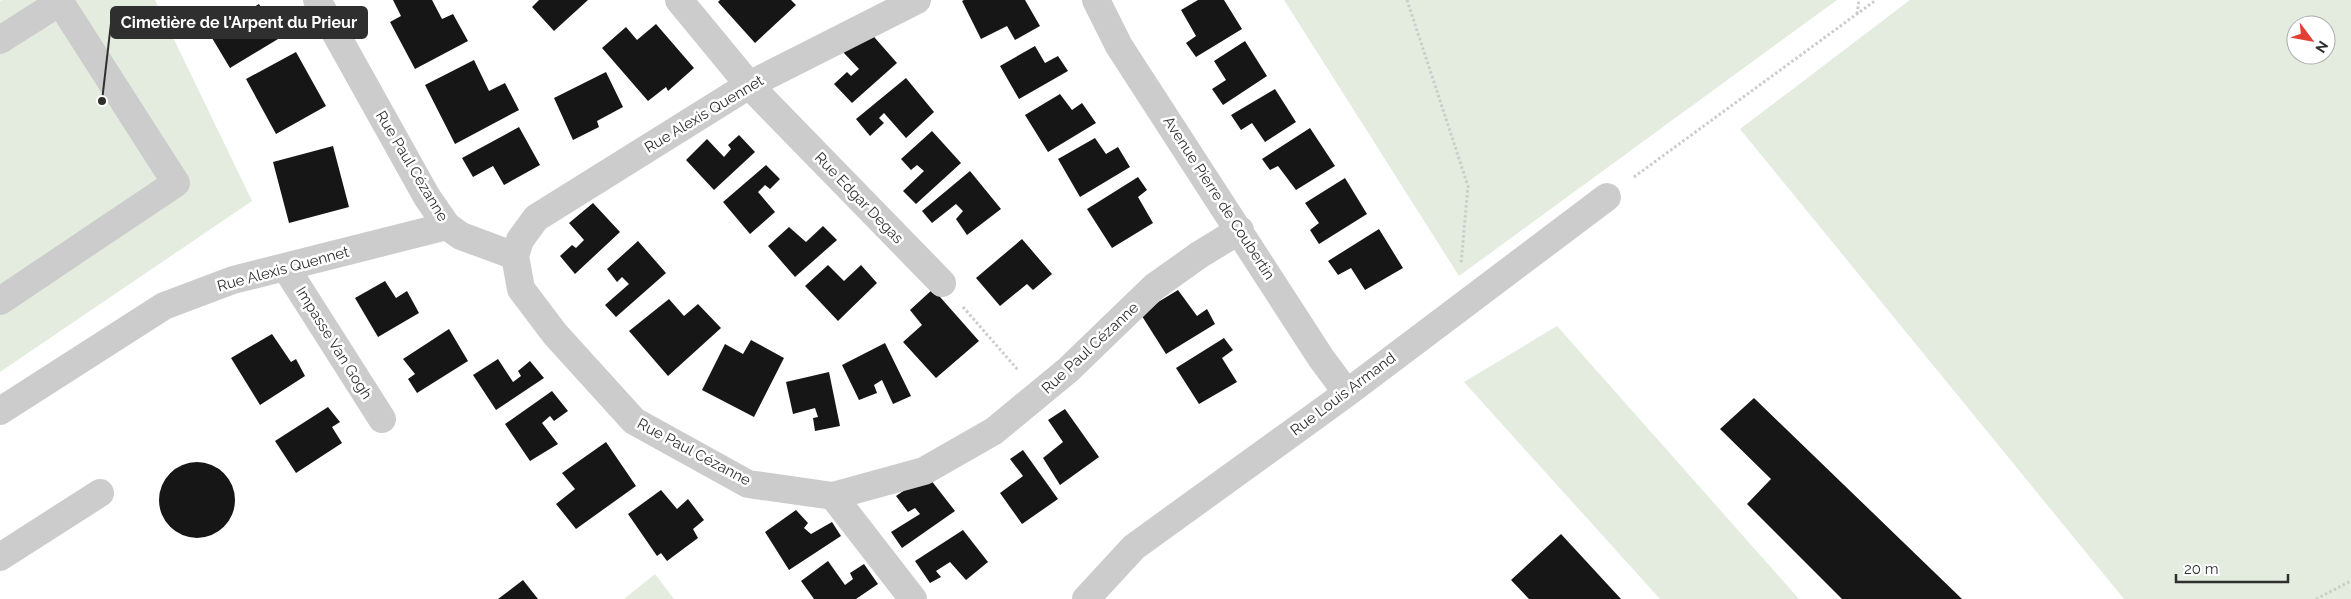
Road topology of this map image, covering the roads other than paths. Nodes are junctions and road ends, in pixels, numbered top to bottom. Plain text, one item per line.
1 (317, 0) edge
2 (679, 0) edge
3 (917, 0) edge
4 (1096, 0) edge
5 (0, 40) edge
6 (749, 85) junction
7 (1607, 196) road end
8 (447, 226) junction
9 (1240, 230) junction
10 (515, 256) junction
11 (286, 268) junction
12 (942, 283) road end
13 (0, 301) edge
14 (1347, 393) junction
15 (0, 411) edge
16 (382, 419) dead end
17 (100, 493) dead end
18 (833, 496) junction
19 (0, 557) edge
20 (913, 599) edge
21 (1086, 599) edge

1 - 8 street, Rue Paul Cézanne
2 - 6 street, Rue Edgar Degas
3 - 6 street, Rue Alexis Quennet
4 - 9 street, Avenue Pierre de Coubertin
5 - 13 street
6 - 10 street, Rue Alexis Quennet
6 - 12 street, Rue Edgar Degas
7 - 14 street, Rue Louis Armand
8 - 10 street, Rue Paul Cézanne
8 - 11 street, Rue Alexis Quennet
9 - 14 street, Avenue Pierre de Coubertin
9 - 18 street, Rue Paul Cézanne
10 - 18 street, Rue Paul Cézanne
11 - 15 street, Rue Alexis Quennet
11 - 16 street, Impasse Van Gogh
14 - 21 street, Rue Louis Armand
17 - 19 street
18 - 20 street

